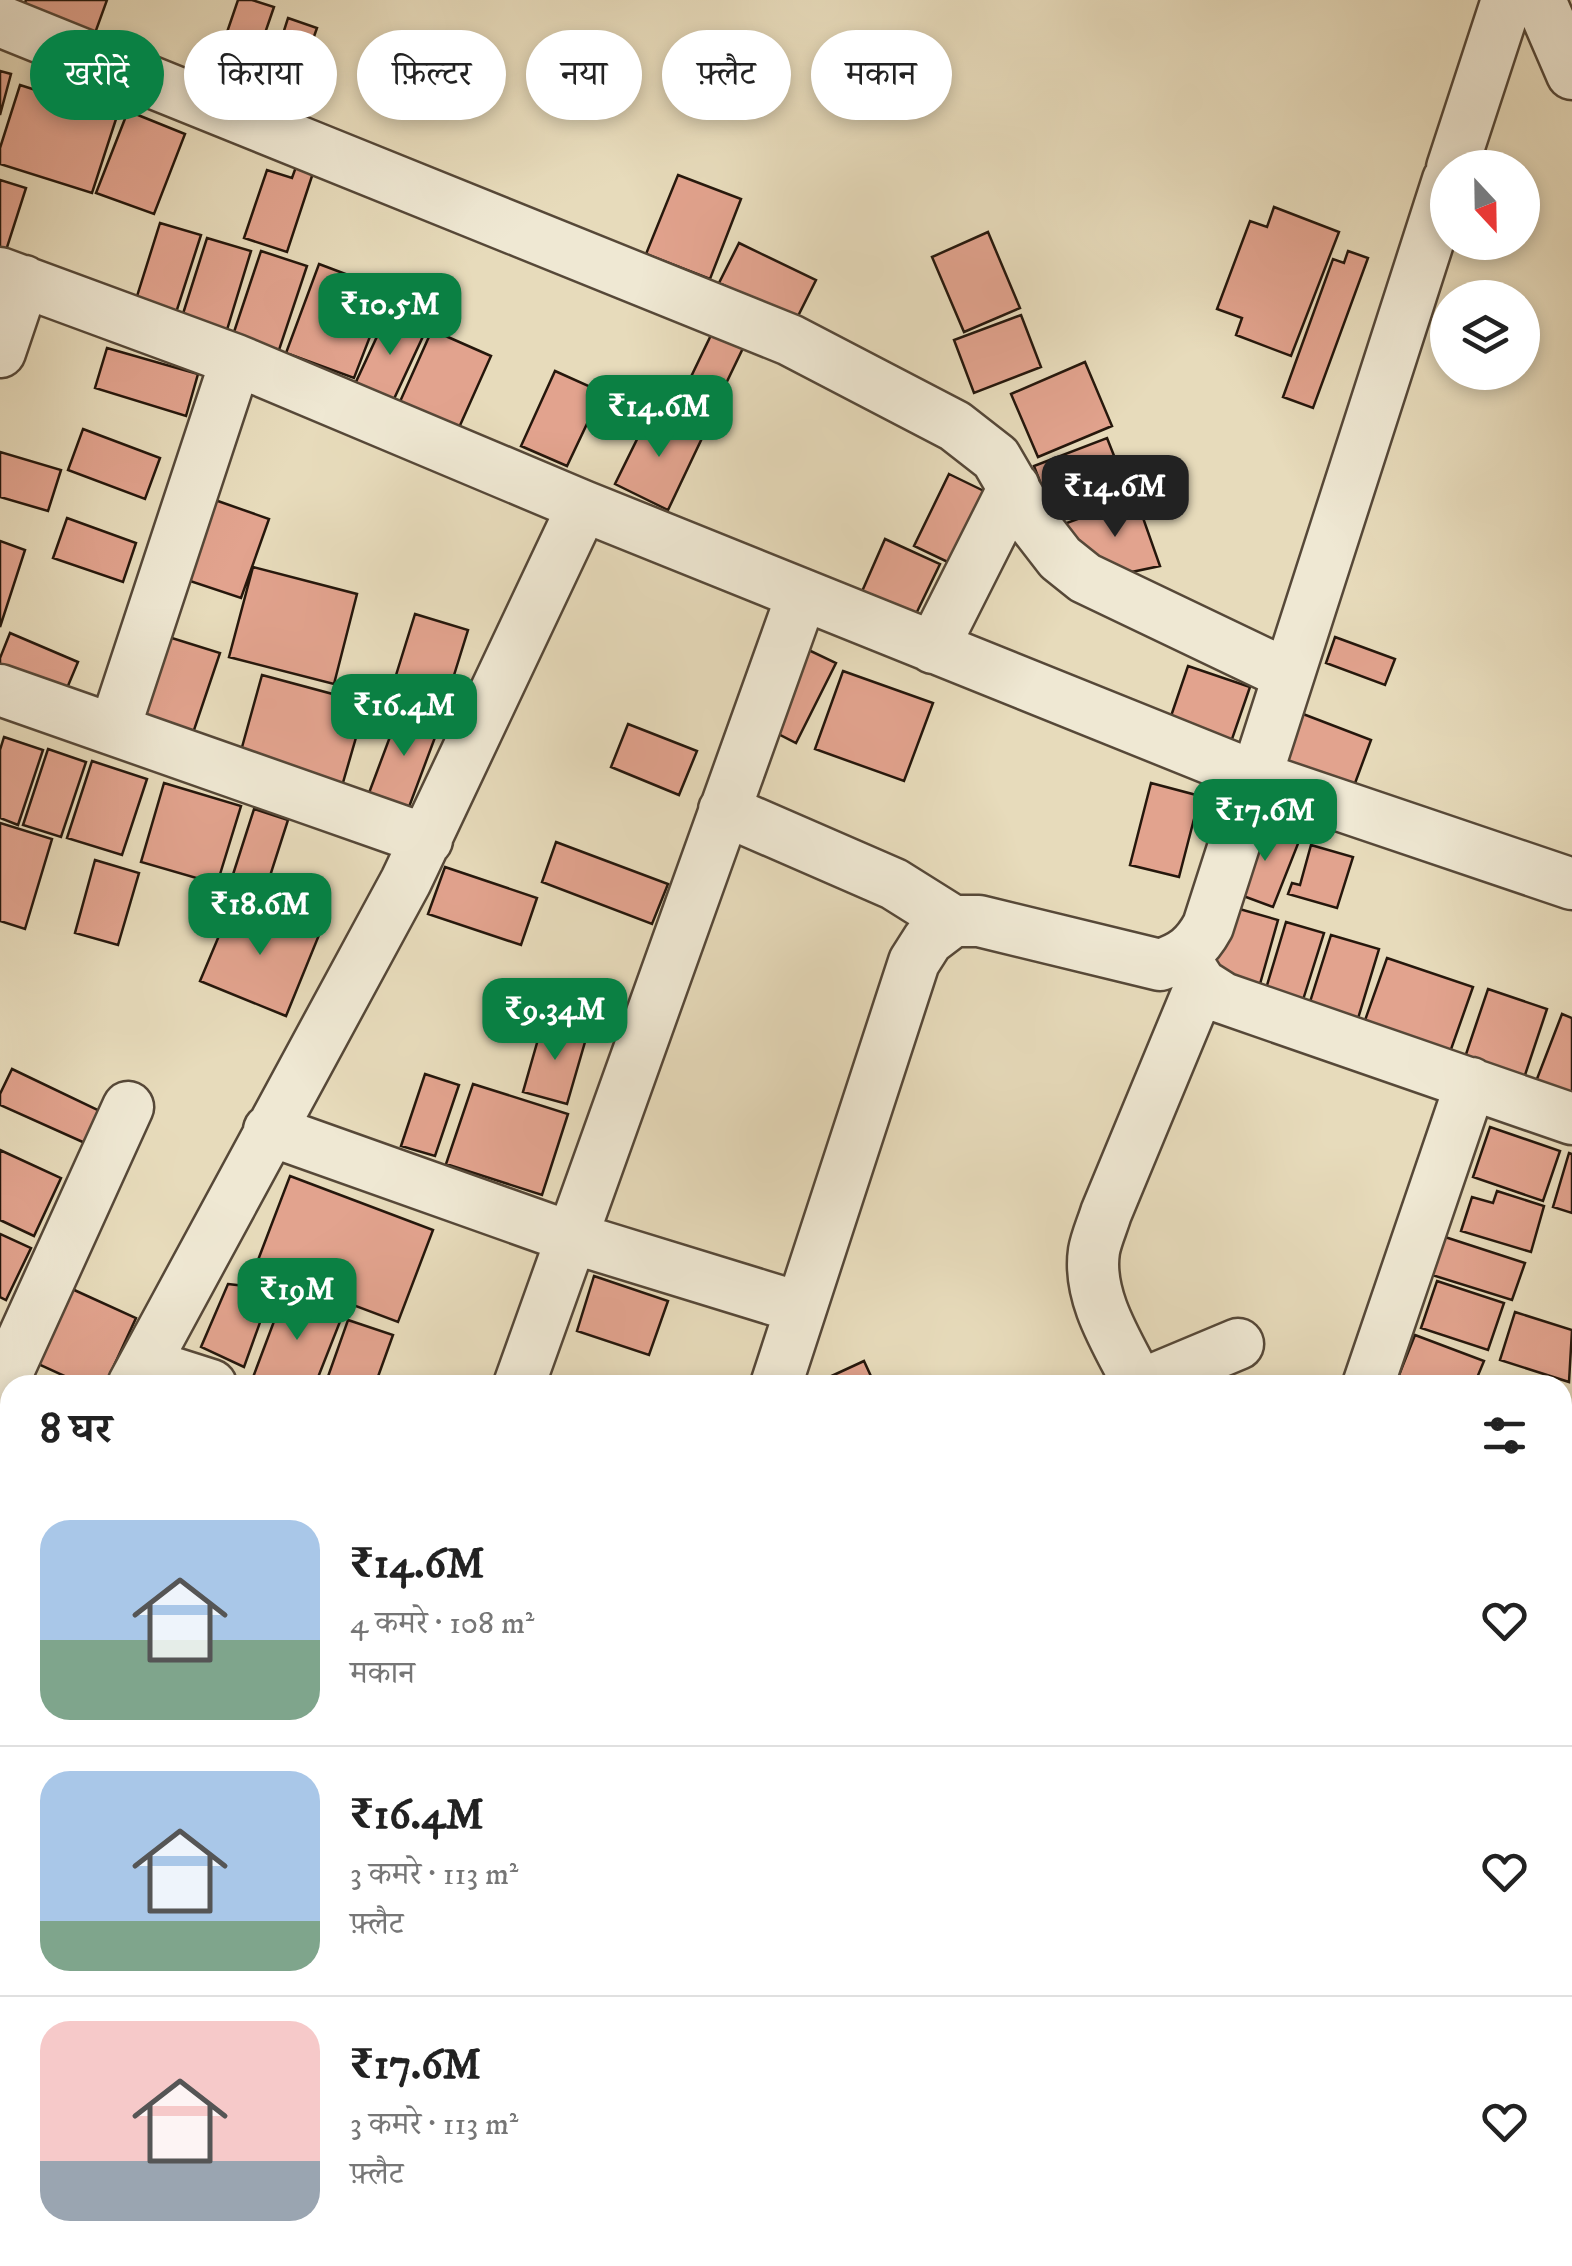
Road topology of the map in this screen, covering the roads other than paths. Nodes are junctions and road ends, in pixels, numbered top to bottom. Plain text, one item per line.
1 (1508, 0) edge
2 (1540, 0) edge
3 (0, 21) edge
4 (1572, 74) edge
5 (1458, 150) edge
6 (1430, 236) edge
7 (12, 277) edge
8 (0, 352) edge
9 (236, 360) junction
10 (1014, 487) junction
11 (583, 506) junction
12 (802, 595) junction
13 (933, 648) junction
14 (1288, 675) junction
15 (0, 690) edge
16 (114, 730) junction
17 (1256, 777) junction
18 (724, 810) junction
19 (426, 840) junction
20 (1572, 884) edge
21 (953, 920) junction
22 (1192, 970) junction
23 (1470, 1084) junction
24 (128, 1106) dead end
25 (1572, 1118) edge
26 (269, 1130) junction
27 (570, 1237) junction
28 (801, 1308) junction
29 (1238, 1344) dead end
30 (139, 1374) edge
31 (6, 1375) edge
32 (523, 1375) edge
33 (779, 1375) edge
34 (1135, 1375) edge
35 (1164, 1375) edge
36 (1371, 1375) edge

1 - 5 street
2 - 4 street
3 - 10 street
6 - 14 street
7 - 8 street
7 - 9 street
9 - 11 street
9 - 16 street
10 - 13 street
10 - 14 street
11 - 12 street
11 - 19 street
12 - 13 street
12 - 18 street
13 - 17 street
14 - 17 street
15 - 16 street
16 - 19 street
17 - 20 street
17 - 22 street
18 - 21 street
18 - 27 street
19 - 26 street
21 - 22 street
21 - 28 street
22 - 23 street
22 - 34 street
23 - 25 street
23 - 36 street
24 - 31 street
26 - 27 street
26 - 30 street
27 - 28 street
27 - 32 street
28 - 33 street
29 - 35 street

